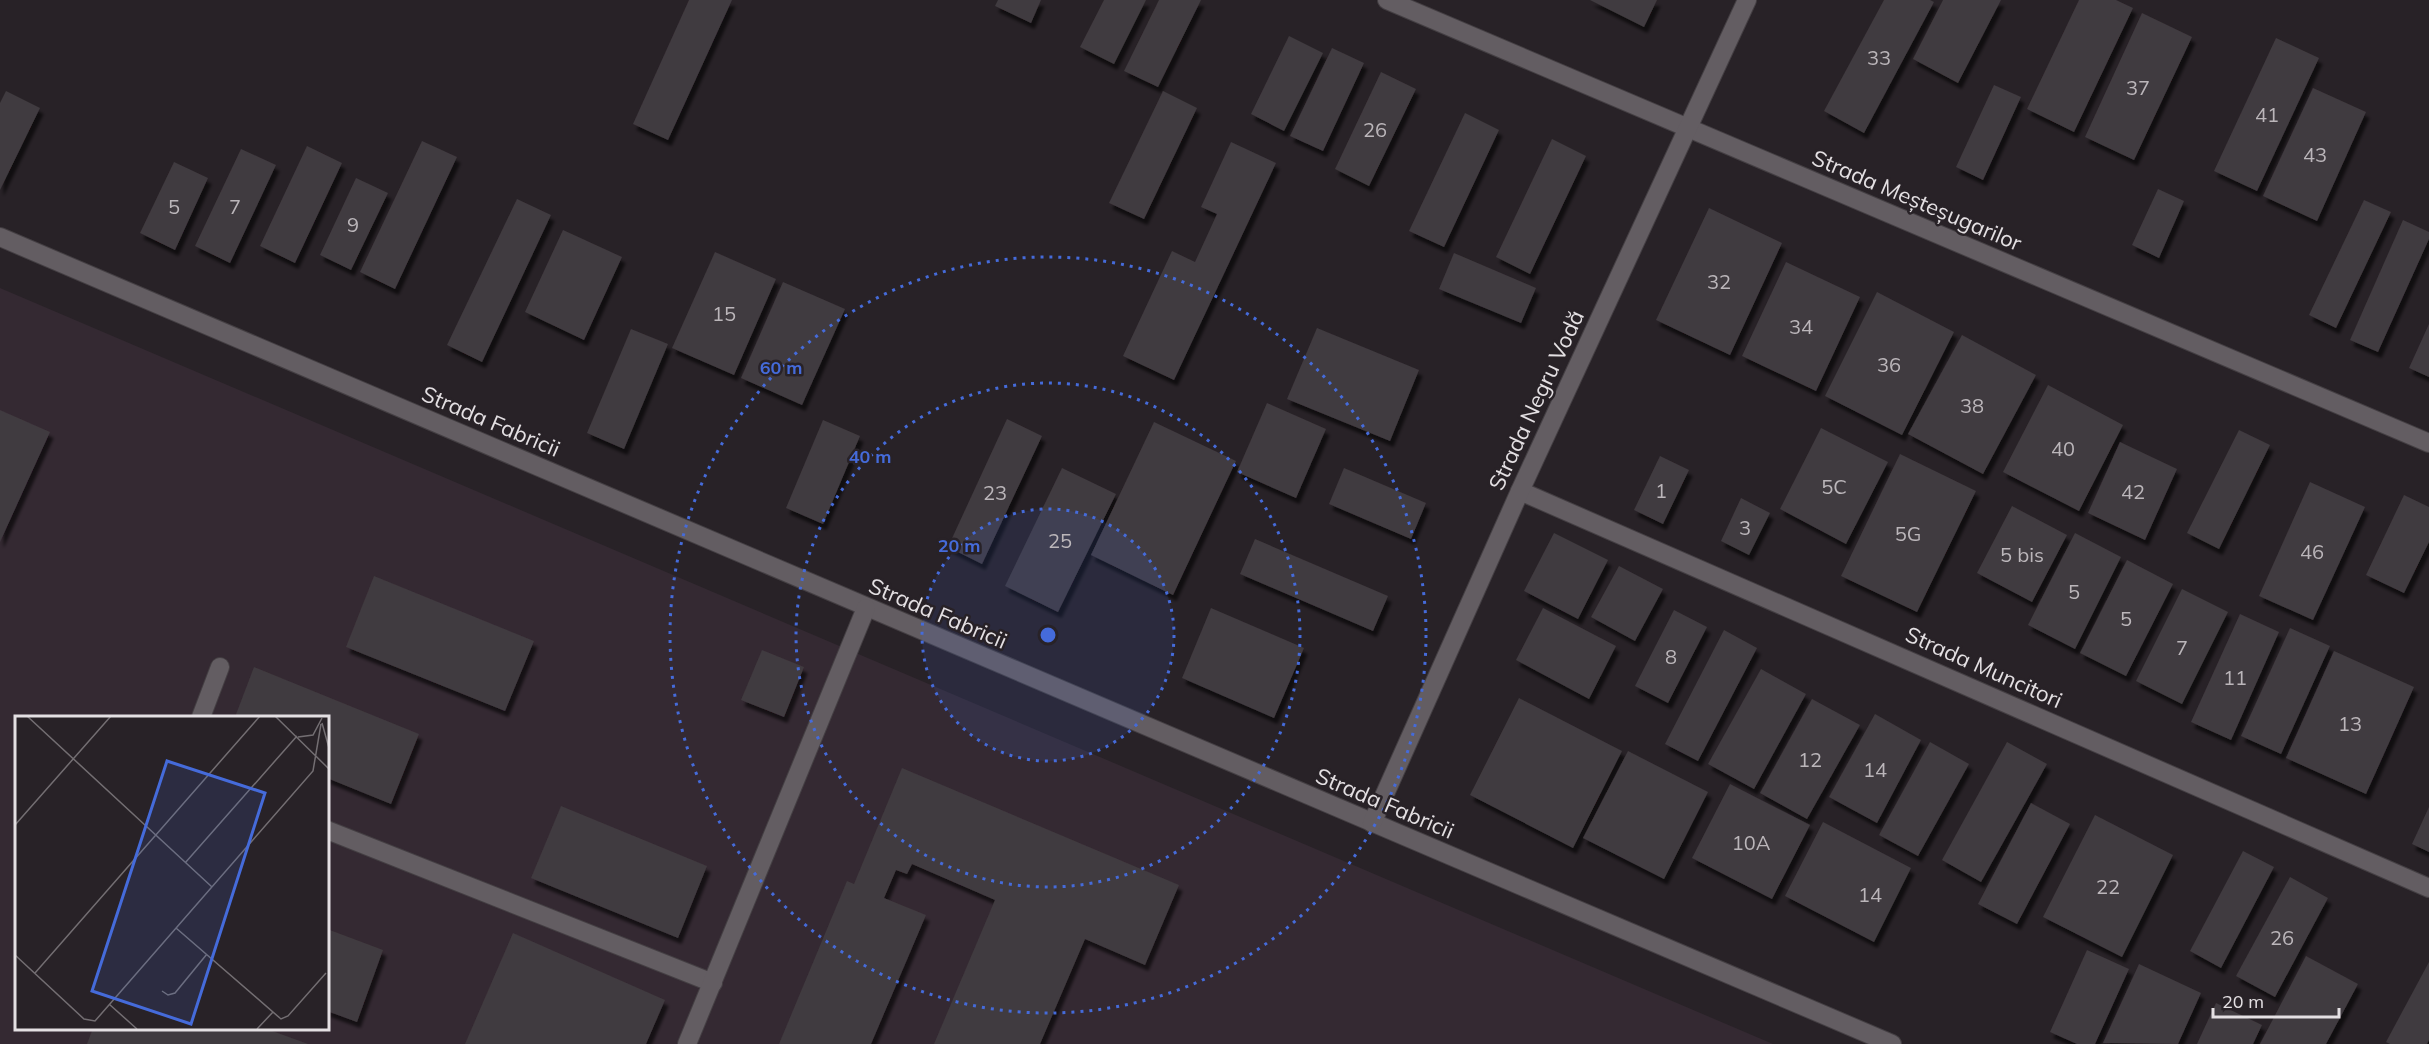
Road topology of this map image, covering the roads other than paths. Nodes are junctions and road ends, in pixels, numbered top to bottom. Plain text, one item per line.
1 (1387, 0) edge
2 (1748, 0) edge
3 (1688, 129) junction
4 (0, 237) edge
5 (2429, 443) edge
6 (1520, 491) junction
7 (866, 608) junction
8 (220, 667) dead end
9 (201, 716) edge
10 (1372, 823) junction
11 (328, 830) edge
12 (2429, 888) edge
13 (713, 983) junction
14 (687, 1044) edge
15 (1892, 1044) edge

1 - 3 street, Strada Meșteșugarilor
2 - 3 street, Strada Negru Vodă
3 - 5 street, Strada Meșteșugarilor
3 - 6 street, Strada Negru Vodă
4 - 7 street, Strada Fabricii
6 - 10 street, Strada Negru Vodă
6 - 12 street, Strada Muncitori
7 - 10 street, Strada Fabricii
7 - 13 street
8 - 9 street
10 - 15 street, Strada Fabricii
11 - 13 street
13 - 14 street

